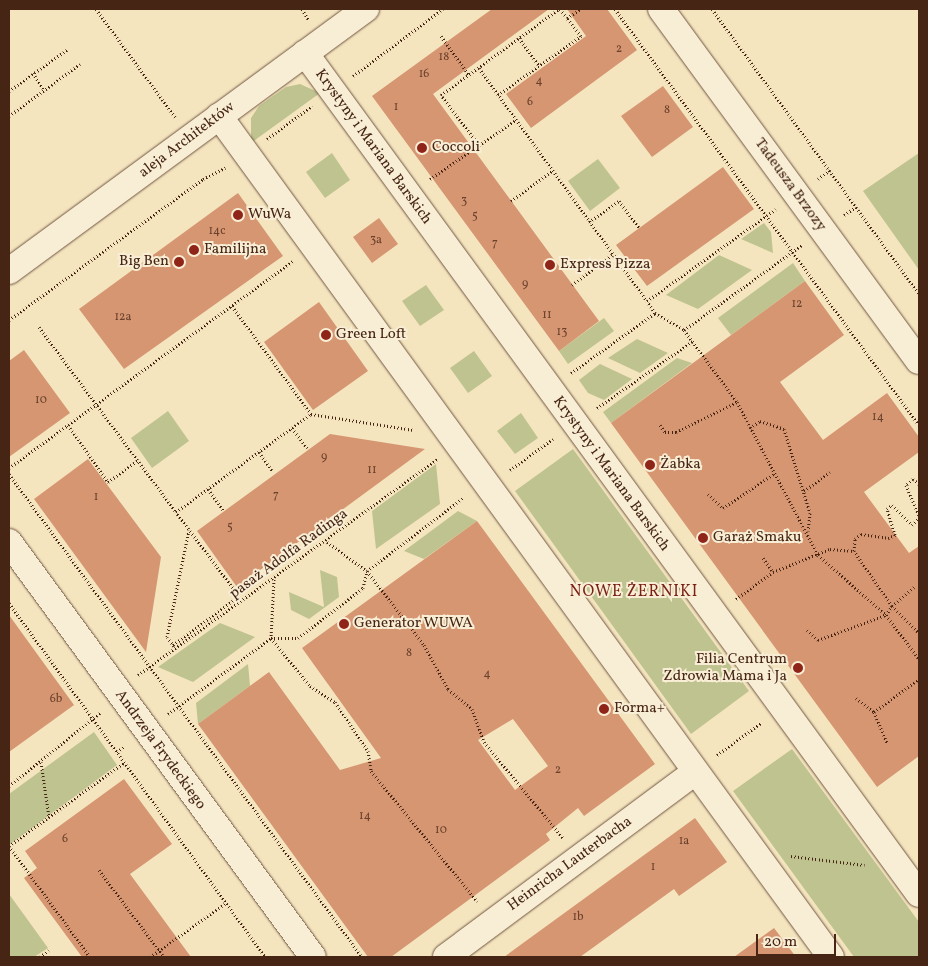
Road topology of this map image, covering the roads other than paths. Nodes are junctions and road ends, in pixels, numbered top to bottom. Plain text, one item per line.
1 (366, 9) edge
2 (661, 9) edge
3 (305, 53) junction
4 (219, 116) junction
5 (9, 270) edge
6 (919, 361) edge
7 (9, 542) edge
8 (695, 772) junction
9 (919, 894) edge
10 (313, 957) edge
11 (446, 957) edge
12 (831, 957) edge

1 - 3 street, aleja Architektów
2 - 6 street, Tadeusza Brzozy
3 - 4 street, aleja Architektów
3 - 9 street, Krystyny i Mariana Barskich
4 - 5 street, aleja Architektów
4 - 8 street
7 - 10 street, Andrzeja Frydeckiego
8 - 11 street, Heinricha Lauterbacha
8 - 12 street

